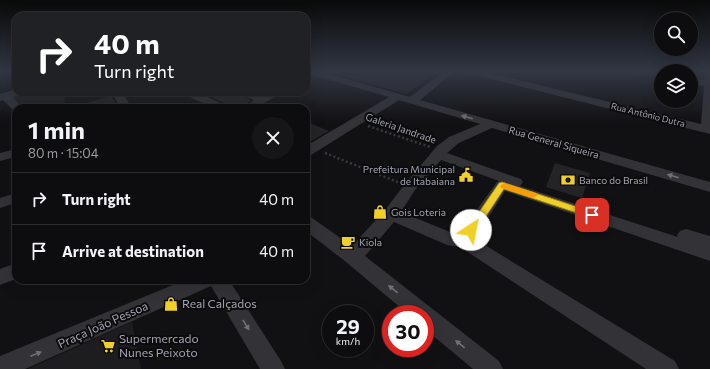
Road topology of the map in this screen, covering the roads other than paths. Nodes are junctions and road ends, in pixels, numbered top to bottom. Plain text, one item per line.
1 (366, 88) edge
2 (428, 88) edge
3 (539, 88) edge
4 (709, 88) edge
5 (196, 96) edge
6 (254, 96) edge
7 (271, 96) edge
8 (3, 97) edge
9 (397, 97) junction
10 (264, 100) junction
11 (411, 101) junction
12 (12, 104) edge
13 (214, 104) edge
14 (256, 104) edge
15 (491, 124) junction
16 (708, 130) edge
17 (310, 147) edge
18 (441, 153) junction
19 (12, 154) edge
20 (0, 157) edge
21 (501, 180) junction
22 (710, 187) edge
23 (12, 199) edge
24 (0, 203) edge
25 (391, 214) junction
26 (310, 227) edge
27 (668, 235) junction
28 (458, 240) junction
29 (710, 243) edge
30 (710, 254) edge
31 (353, 258) junction
32 (12, 272) edge
33 (0, 277) edge
34 (220, 284) edge
35 (182, 286) edge
36 (557, 304) junction
37 (412, 305) edge
38 (434, 323) edge
39 (0, 368) edge
40 (273, 369) edge
41 (491, 369) edge
42 (652, 369) edge
43 (666, 369) edge

1 - 9 street, Rua General Siqueira
2 - 11 street
3 - 16 street, Rua Antônio Dutra
4 - 16 street
5 - 13 street
6 - 10 street
7 - 10 street
8 - 12 street
9 - 11 street, Rua General Siqueira
9 - 17 street
10 - 14 street
15 -> 11 street, Rua General Siqueira
15 - 18 street
22 -> 15 street, Rua General Siqueira
18 - 21 street
18 - 25 street
19 - 20 street
21 - 27 street
21 - 28 street
23 - 24 street
25 - 28 street
25 - 31 street
26 - 31 street
27 - 29 street
27 - 30 street
28 - 36 street
37 -> 31 street
32 - 33 street
34 -> 40 street
39 -> 35 street, Praça João Pessoa
36 - 42 street
36 - 43 street
41 -> 38 street

